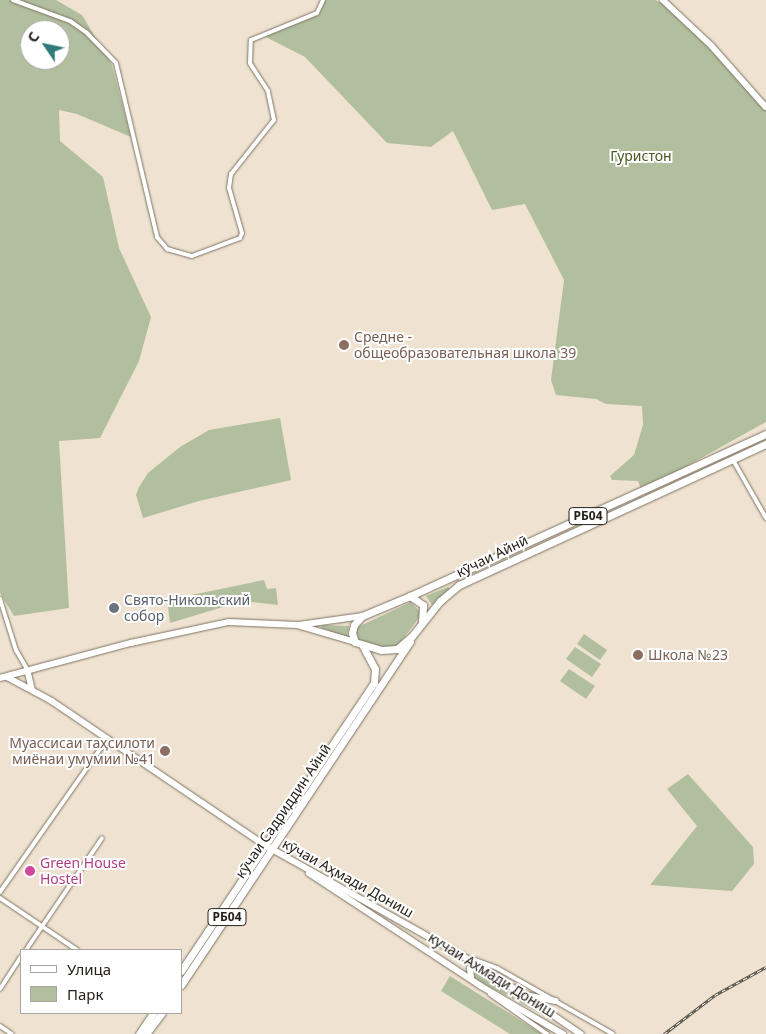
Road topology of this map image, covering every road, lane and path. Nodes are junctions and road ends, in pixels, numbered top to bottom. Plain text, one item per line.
1 (13, 0) edge
2 (323, 0) edge
3 (664, 0) edge
4 (766, 107) edge
5 (766, 434) edge
6 (766, 444) edge
7 (732, 460) junction
8 (766, 518) edge
9 (410, 596) junction
10 (0, 600) edge
11 (362, 616) junction
12 (422, 622) junction
13 (297, 625) junction
14 (412, 636) junction
15 (359, 644) junction
16 (28, 670) junction
17 (7, 677) junction
18 (0, 678) edge
19 (32, 689) junction
20 (107, 739) junction
21 (102, 838) dead end
22 (265, 845) junction
23 (273, 850) junction
24 (308, 872) junction
25 (0, 892) edge
26 (0, 898) edge
27 (42, 927) junction
28 (27, 949) edge
29 (75, 949) edge
30 (20, 958) edge
31 (466, 958) junction
32 (480, 965) junction
33 (182, 970) edge
34 (471, 978) junction
35 (182, 984) edge
36 (481, 986) junction
37 (0, 988) edge
38 (523, 994) junction
39 (554, 1001) junction
40 (152, 1014) edge
41 (161, 1014) edge
42 (0, 1026) edge
43 (12, 1034) edge
44 (138, 1034) edge
45 (146, 1034) edge
46 (547, 1034) edge
47 (563, 1034) edge
48 (580, 1034) edge
49 (613, 1034) edge

1 - 2 street
3 - 4 street
5 - 9 highway, РБ04
6 - 7 highway, РБ04
7 - 8 street
7 - 12 highway, кӯчаи Айнӣ / РБ04
9 - 11 highway, РБ04
9 - 12 highway
10 - 16 street
11 - 13 street
11 - 15 highway
12 - 14 highway, РБ04
13 - 15 street
13 - 16 street
14 - 15 highway, РБ04
14 - 23 highway, кӯчаи Садриддин Айнӣ / РБ04
15 - 22 highway, кӯчаи Садриддин Айнӣ / РБ04
16 - 17 street
16 - 19 street
17 - 18 street
17 - 19 street, кӯчаи Аҳмади Дониш
19 - 20 street, кӯчаи Аҳмади Дониш
20 - 22 street, кӯчаи Аҳмади Дониш
20 - 25 street
21 - 27 street
22 - 23 street, кӯчаи Аҳмади Дониш
22 - 33 highway, кӯчаи Садриддин Айнӣ / РБ04
23 - 24 street, кӯчаи Аҳмади Дониш
23 - 35 highway, кӯчаи Садриддин Айнӣ / РБ04
24 - 31 street, кӯчаи Аҳмади Дониш
24 - 34 street, кучаи Ахмади Дониш
26 - 27 street
27 - 28 street
27 - 29 street
30 - 37 street
31 - 32 street, кӯчаи Аҳмади Дониш
31 - 39 street
32 - 34 street
32 - 38 street, кӯчаи Аҳмади Дониш
34 - 36 street, кучаи Ахмади Дониш
36 - 46 street
36 - 47 street, кучаи Ахмади Дониш
38 - 39 street
38 - 48 street, кӯчаи Аҳмади Дониш
39 - 49 street
40 - 44 highway
41 - 45 highway
42 - 43 street

